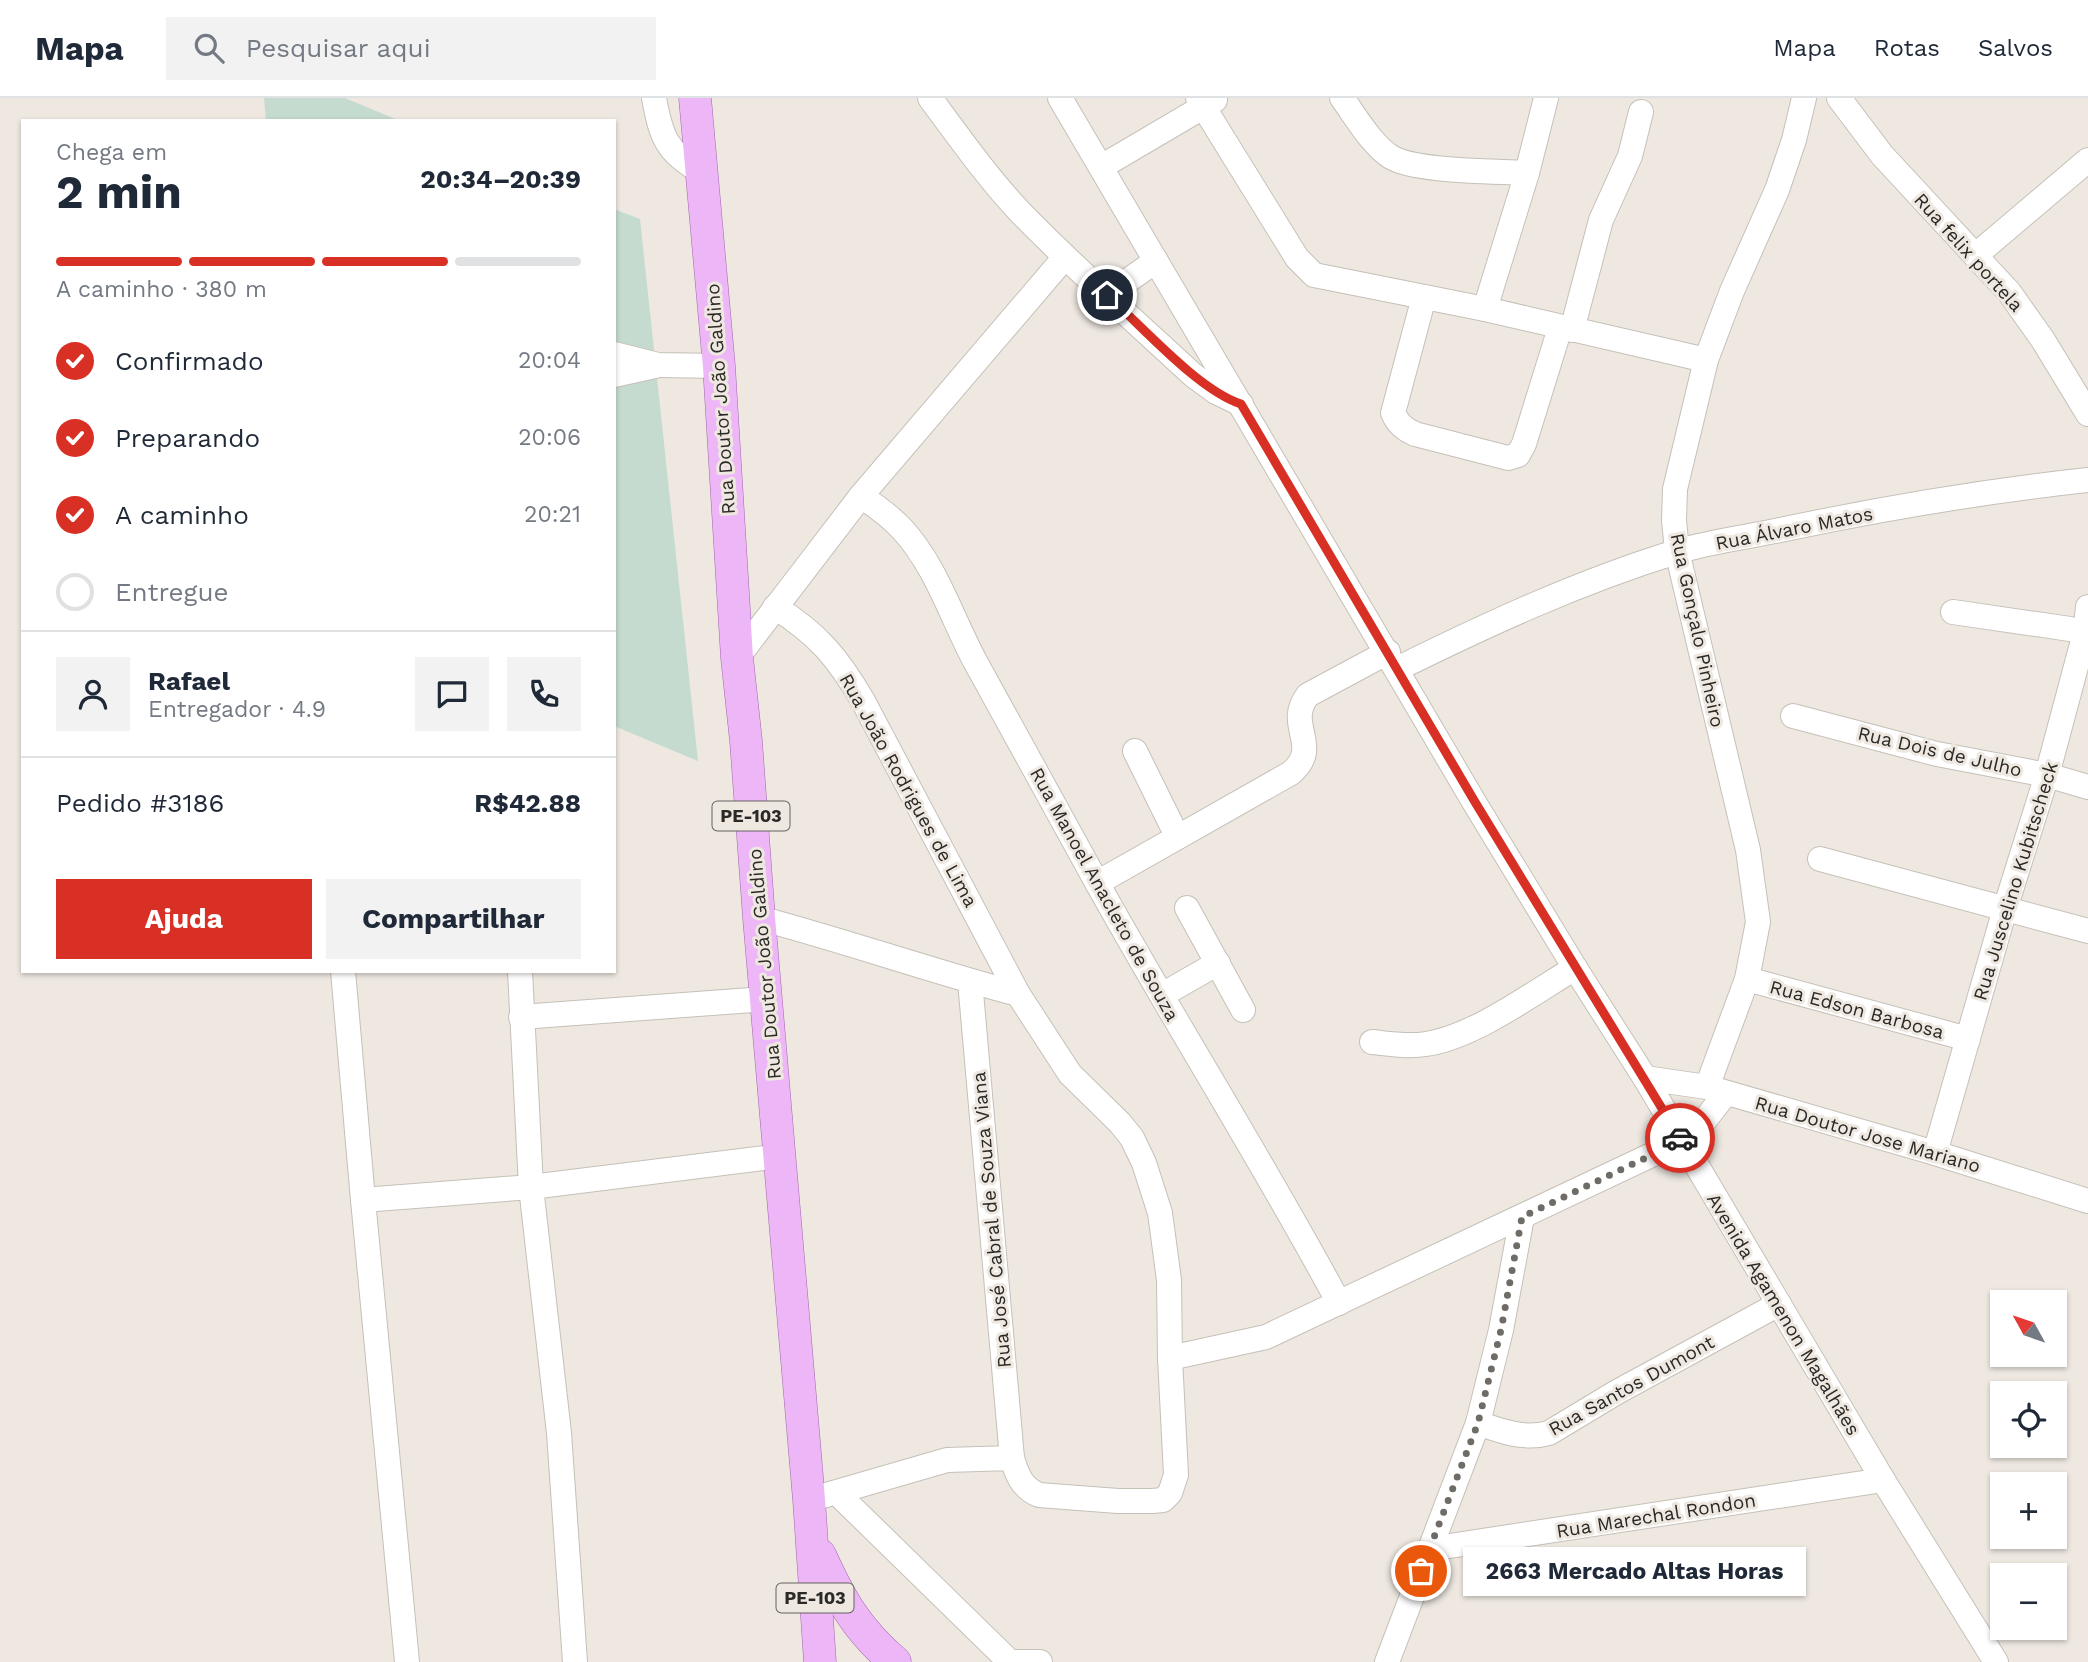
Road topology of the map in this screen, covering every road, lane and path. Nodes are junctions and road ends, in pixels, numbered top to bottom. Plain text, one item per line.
1 (654, 98) edge
2 (695, 98) edge
3 (930, 98) edge
4 (1060, 98) edge
5 (1342, 98) edge
6 (1546, 98) edge
7 (1804, 98) edge
8 (1839, 98) edge
9 (1206, 101) edge
10 (1641, 112) dead end
11 (2088, 160) edge
12 (1101, 167) junction
13 (702, 172) junction
14 (1527, 173) junction
15 (1976, 255) junction
16 (1065, 257) junction
17 (1156, 261) junction
18 (1107, 295) junction
19 (1424, 298) junction
20 (1485, 309) junction
21 (1566, 329) junction
22 (616, 354) edge
23 (1706, 360) junction
24 (658, 365) junction
25 (719, 366) junction
26 (616, 375) edge
27 (1241, 404) junction
28 (2088, 414) edge
29 (2088, 480) edge
30 (862, 496) junction
31 (1677, 551) junction
32 (775, 607) junction
33 (2088, 607) edge
34 (1953, 612) dead end
35 (2086, 633) edge
36 (737, 658) junction
37 (1393, 661) junction
38 (1793, 716) dead end
39 (1135, 751) dead end
40 (2047, 775) junction
41 (2088, 787) edge
42 (1177, 836) junction
43 (1819, 859) dead end
44 (1097, 883) junction
45 (1187, 908) dead end
46 (2005, 909) junction
47 (759, 918) junction
48 (2088, 931) edge
49 (1218, 963) junction
50 (1575, 968) junction
51 (343, 973) edge
52 (520, 973) edge
53 (1747, 979) junction
54 (970, 981) junction
55 (1018, 994) junction
56 (1161, 995) junction
57 (766, 999) junction
58 (1243, 1010) dead end
59 (521, 1017) junction
60 (1968, 1038) junction
61 (1372, 1042) dead end
62 (1645, 1078) junction
63 (1716, 1090) junction
64 (1681, 1141) junction
65 (1935, 1153) junction
66 (780, 1156) junction
67 (531, 1187) junction
68 (363, 1200) junction
69 (2088, 1201) edge
70 (1522, 1217) junction
71 (1339, 1303) junction
72 (1779, 1304) junction
73 (1170, 1358) junction
74 (1478, 1423) junction
75 (1012, 1458) junction
76 (1883, 1480) junction
77 (823, 1497) junction
78 (810, 1534) junction
79 (1430, 1549) junction
80 (407, 1662) edge
81 (575, 1662) edge
82 (820, 1662) edge
83 (895, 1662) edge
84 (1007, 1662) edge
85 (1034, 1662) edge
86 (1040, 1662) edge
87 (1387, 1662) edge
88 (1996, 1662) edge

1 - 13 street
2 - 13 main road, Rua Doutor João Galdino / PE-103
3 - 16 street
4 - 12 street, Avenida Agamenon Magalhães
5 - 14 street
6 - 14 street
7 - 23 street, Rua Gonçalo Pinheiro
8 - 15 street, Rua felix portela
9 - 12 street
9 - 19 street
10 - 21 street
11 - 15 street
12 - 17 street, Avenida Agamenon Magalhães
13 - 25 main road, Rua Doutor João Galdino / PE-103
14 - 20 street
15 - 28 street, Rua felix portela
16 - 18 street
16 - 30 street
17 - 18 street
17 - 27 street, Avenida Agamenon Magalhães
18 - 27 street
19 - 20 street
19 - 21 street
20 - 21 street
21 - 23 street
22 - 24 street
23 - 31 street, Rua Gonçalo Pinheiro
24 - 25 street
24 - 26 street
25 - 36 main road, Rua Doutor João Galdino / PE-103
27 - 37 street, Avenida Agamenon Magalhães
29 - 31 street, Rua Álvaro Matos
30 - 32 street
30 - 44 street, Rua Manoel Anacleto de Souza
31 - 37 street, Rua Álvaro Matos
31 - 53 street, Rua Gonçalo Pinheiro
32 - 36 street
32 - 55 street, Rua João Rodrigues de Lima
33 - 35 street, Rua Juscelino Kubitscheck
34 - 35 street
35 - 40 street, Rua Juscelino Kubitscheck
36 - 47 main road, Rua Doutor João Galdino / PE-103
37 - 42 street, Rua Álvaro Matos
37 - 50 street, Avenida Agamenon Magalhães
38 - 40 street, Rua Dois de Julho
39 - 42 street
40 - 41 street, Rua Dois de Julho
40 - 46 street, Rua Juscelino Kubitscheck
42 - 44 street, Rua Álvaro Matos
43 - 46 street
44 - 56 street, Rua Manoel Anacleto de Souza
45 - 49 street
46 - 48 street
46 - 60 street, Rua Juscelino Kubitscheck
47 - 54 street
47 - 57 main road, Rua Doutor João Galdino / PE-103
49 - 56 street
49 - 58 street
50 - 61 street
50 - 62 street, Avenida Agamenon Magalhães
51 - 68 street
52 - 59 street
53 - 60 street, Rua Edson Barbosa
53 - 63 street, Rua Gonçalo Pinheiro
54 - 55 street
54 - 75 street, Rua José Cabral de Souza Viana
55 - 73 street, Rua João Rodrigues de Lima
56 - 71 street, Rua Manoel Anacleto de Souza
57 - 59 street
57 - 66 main road, Rua Doutor João Galdino / PE-103
59 - 67 street
60 - 65 street, Rua Juscelino Kubitscheck
62 - 63 street, Rua Doutor Jose Mariano
62 - 64 street, Avenida Agamenon Magalhães
63 - 64 street, Rua Gonçalo Pinheiro
63 - 65 street, Rua Doutor Jose Mariano
64 - 70 street, Rua Gonçalo Pinheiro
64 - 72 street, Avenida Agamenon Magalhães
65 - 69 street, Rua Doutor Jose Mariano
66 - 67 street
66 - 77 main road, Rua Doutor João Galdino / PE-103
67 - 68 street
67 - 81 street
68 - 80 street
70 - 71 street, Rua Gonçalo Pinheiro
70 - 74 street
71 - 73 street, Rua Gonçalo Pinheiro
72 - 74 street, Rua Santos Dumont
72 - 76 street, Avenida Agamenon Magalhães
73 - 75 street, Rua João Rodrigues de Lima
74 - 79 street
75 - 77 street
76 - 79 street, Rua Marechal Rondon
76 - 88 street, Avenida Agamenon Magalhães
77 - 78 main road, Rua Doutor João Galdino / PE-103
77 - 84 street
78 - 82 main road, Rua Doutor João Galdino / PE-103
78 - 83 main road
79 - 87 street
84 - 85 street
85 - 86 street

